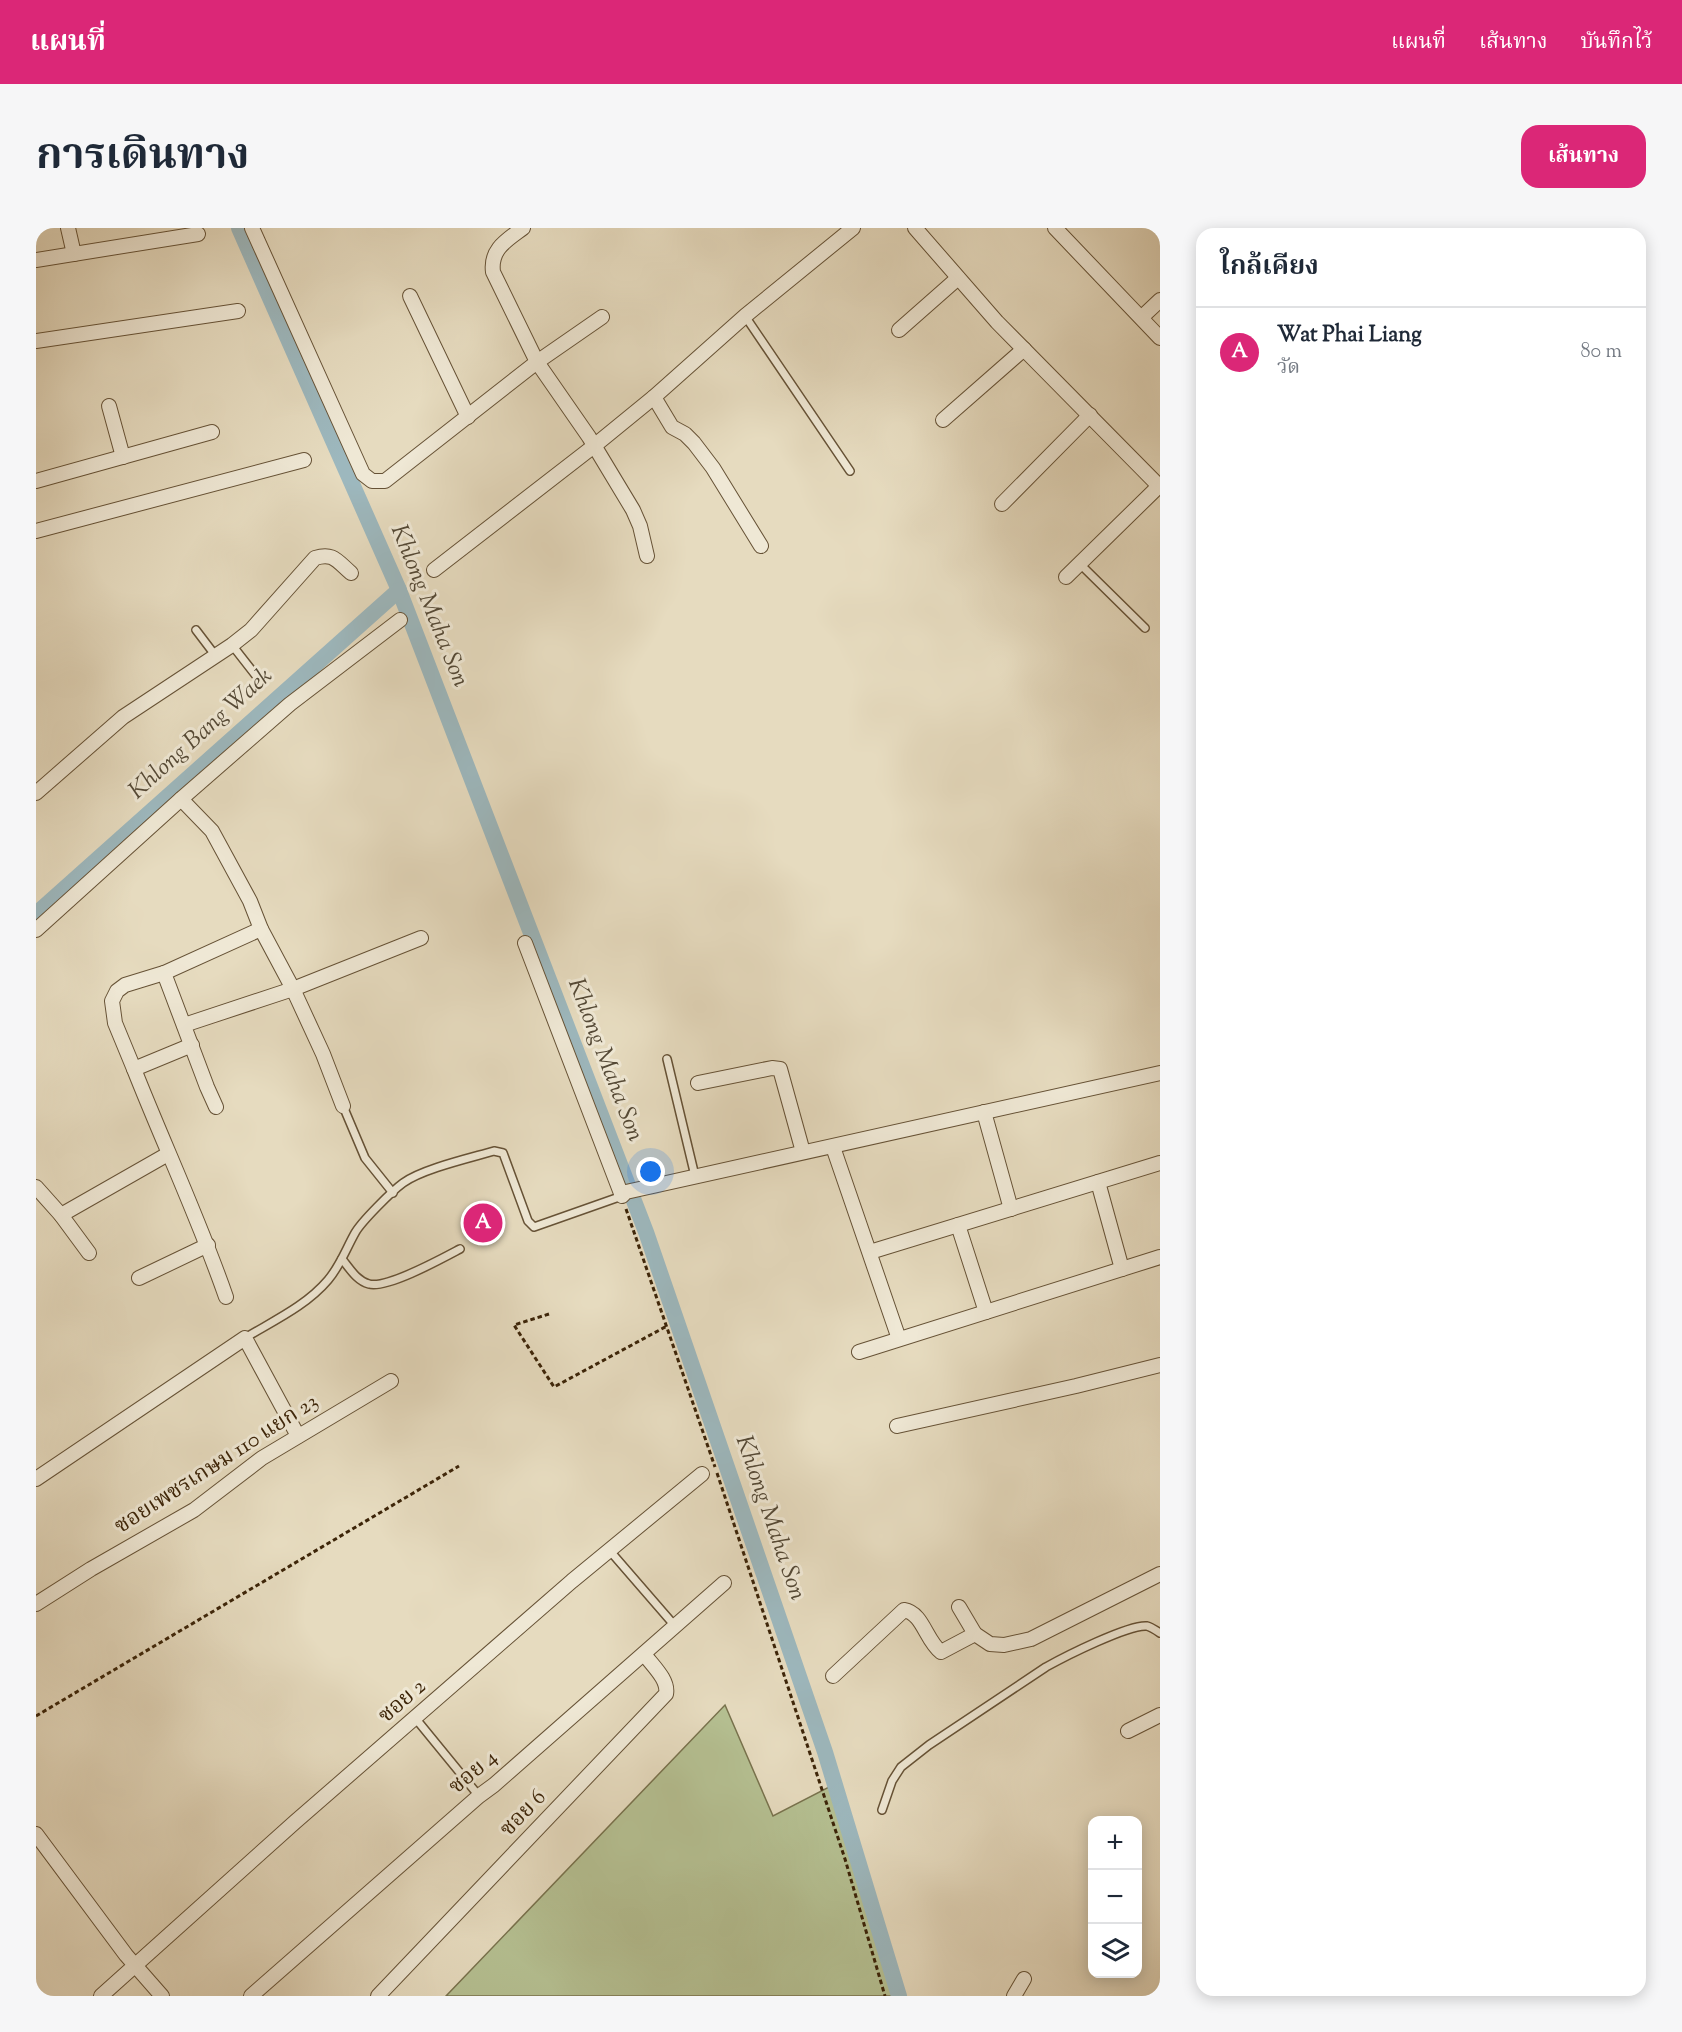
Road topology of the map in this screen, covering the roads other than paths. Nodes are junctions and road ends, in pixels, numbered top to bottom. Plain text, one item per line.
1 (68, 228) edge
2 (252, 228) edge
3 (523, 228) edge
4 (852, 228) edge
5 (915, 228) edge
6 (1055, 228) edge
7 (198, 234) dead end
8 (151, 235) edge
9 (74, 254) junction
10 (36, 260) edge
11 (958, 278) junction
12 (410, 296) dead end
13 (1160, 300) edge
14 (238, 311) dead end
15 (602, 316) dead end
16 (745, 316) junction
17 (1142, 317) junction
18 (899, 330) dead end
19 (1160, 338) edge
20 (36, 341) edge
21 (1024, 349) junction
22 (537, 362) junction
23 (654, 397) junction
24 (109, 406) dead end
25 (1090, 415) junction
26 (468, 417) junction
27 (943, 420) dead end
28 (212, 432) dead end
29 (591, 442) junction
30 (123, 456) junction
31 (304, 460) dead end
32 (850, 471) dead end
33 (36, 481) edge
34 (1160, 486) edge
35 (1002, 504) dead end
36 (36, 531) edge
37 (761, 546) dead end
38 (647, 556) dead end
39 (1080, 564) junction
40 (434, 570) dead end
41 (351, 573) dead end
42 (1066, 577) dead end
43 (400, 620) dead end
44 (1145, 628) dead end
45 (196, 630) dead end
46 (232, 645) junction
47 (215, 655) junction
48 (257, 677) dead end
49 (36, 793) edge
50 (181, 798) junction
51 (36, 930) edge
52 (261, 930) junction
53 (421, 938) dead end
54 (525, 943) dead end
55 (164, 973) junction
56 (293, 989) junction
57 (184, 1025) junction
58 (192, 1046) junction
59 (668, 1059) dead end
60 (134, 1069) junction
61 (1160, 1073) edge
62 (698, 1083) dead end
63 (343, 1106) joint
64 (216, 1107) dead end
65 (984, 1112) junction
66 (833, 1147) junction
67 (803, 1152) junction
68 (168, 1154) junction
69 (1160, 1163) edge
70 (695, 1176) junction
71 (1098, 1182) junction
72 (36, 1187) edge
73 (393, 1193) junction
74 (624, 1194) junction
75 (1011, 1209) junction
76 (61, 1215) junction
77 (958, 1225) junction
78 (208, 1245) junction
79 (460, 1249) dead end
80 (870, 1252) junction
81 (89, 1253) dead end
82 (1160, 1257) edge
83 (342, 1259) junction
84 (1122, 1269) junction
85 (139, 1278) dead end
86 (226, 1297) dead end
87 (986, 1312) junction
88 (245, 1338) junction
89 (899, 1339) junction
90 (859, 1352) dead end
91 (1160, 1365) edge
92 (391, 1381) dead end
93 (897, 1426) dead end
94 (298, 1436) junction
95 (702, 1474) dead end
96 (36, 1479) edge
97 (610, 1551) junction
98 (1160, 1574) edge
99 (724, 1582) dead end
100 (36, 1604) edge
101 (959, 1607) dead end
102 (675, 1626) junction
103 (1160, 1633) edge
104 (975, 1634) junction
105 (644, 1654) junction
106 (833, 1676) dead end
107 (1160, 1715) edge
108 (416, 1719) junction
109 (1128, 1731) dead end
110 (479, 1796) junction
111 (882, 1810) dead end
112 (36, 1834) edge
113 (136, 1965) junction
114 (1024, 1979) dead end
115 (101, 1996) edge
116 (162, 1996) edge
117 (251, 1996) edge
118 (378, 1996) edge
119 (1014, 1996) edge

1 - 9 street
2 - 26 street
3 - 22 street
4 - 16 street
5 - 11 street
6 - 17 street
7 - 8 street
8 - 9 street
9 - 10 street
11 - 18 street
11 - 21 street
12 - 26 street
13 - 17 street
14 - 20 street
15 - 22 street
16 - 23 street
16 - 32 lane
17 - 19 street
21 - 25 street
21 - 27 street
22 - 26 street
22 - 29 street
23 - 29 street
23 - 37 street
24 - 30 street
25 - 34 street
25 - 35 street
28 - 30 street
29 - 38 street
29 - 40 street
30 - 33 street
31 - 36 street
34 - 39 street
39 - 42 street
39 - 44 lane
41 - 46 street
43 - 50 street
45 - 47 lane
46 - 47 street
46 - 48 lane
47 - 49 street
50 - 51 street
50 - 52 street
52 - 55 street
52 - 56 street
53 - 56 street
54 - 74 street
55 - 57 street
55 - 60 street
56 - 57 street
56 - 63 street
57 - 58 street
58 - 60 street
58 - 64 street
59 - 70 lane
60 - 68 street
61 - 65 street
62 - 67 street
63 - 73 lane
65 - 66 street
65 - 75 street
66 - 67 street
66 - 80 street
67 - 70 street
68 - 76 street
68 - 78 street
69 - 71 street
70 - 74 street
71 - 75 street
71 - 84 street
72 - 76 street
73 - 74 lane
73 - 83 lane
75 - 77 street
76 - 81 street
77 - 80 street
77 - 87 street
78 - 85 street
78 - 86 street
79 - 83 lane
80 - 89 street
82 - 84 street
83 - 88 lane
84 - 87 street
87 - 89 street
88 - 94 street
88 - 96 street
89 - 90 street
91 - 93 street
92 - 94 street, ซอยเพชรเกษม 110 แยก 23
94 - 100 street, ซอยเพชรเกษม 110 แยก 23
95 - 97 street, ซอย 2
97 - 102 lane
97 - 108 street, ซอย 2
98 - 104 street
99 - 102 street, ซอย 4
101 - 104 street
102 - 105 street, ซอย 4
103 - 111 lane
104 - 106 street
105 - 110 street, ซอย 4
105 - 118 street, ซอย 6
107 - 109 street
108 - 110 lane
108 - 113 street, ซอย 2
110 - 117 street, ซอย 4
112 - 113 street
113 - 115 street, ซอย 2
113 - 116 street
114 - 119 street

